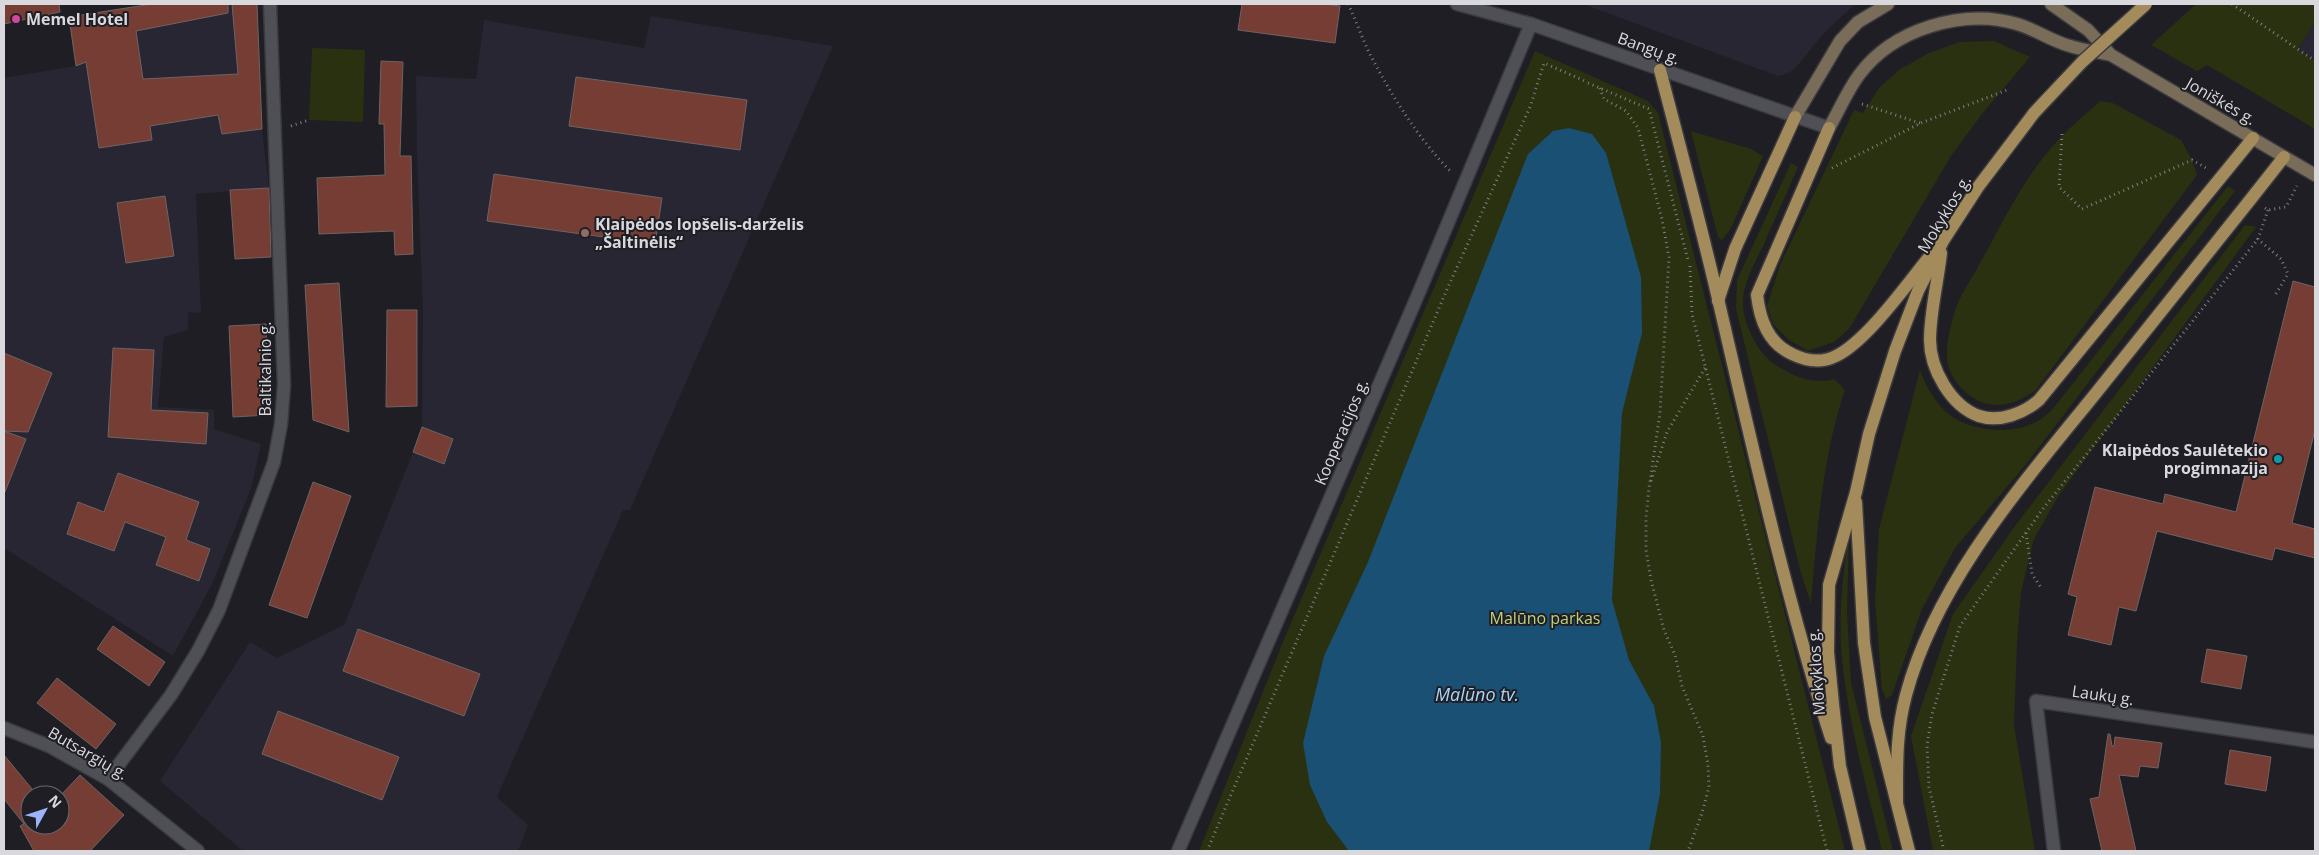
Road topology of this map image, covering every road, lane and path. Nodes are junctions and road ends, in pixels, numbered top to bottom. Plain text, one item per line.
1 (270, 4) edge
2 (1348, 4) edge
3 (1457, 4) edge
4 (1888, 4) edge
5 (2051, 4) edge
6 (2146, 4) edge
7 (2232, 4) edge
8 (1531, 24) junction
9 (2111, 55) junction
10 (2315, 61) edge
11 (1660, 70) junction
12 (1600, 88) junction
13 (2007, 90) dead end
14 (1845, 98) junction
15 (1795, 116) junction
16 (1921, 123) junction
17 (1829, 128) junction
18 (2062, 134) dead end
19 (2252, 138) junction
20 (2284, 157) junction
21 (1452, 173) dead end
22 (2315, 174) edge
23 (1808, 180) junction
24 (2082, 209) dead end
25 (2268, 210) dead end
26 (2258, 239) junction
27 (1943, 241) junction
28 (2274, 297) dead end
29 (1718, 301) junction
30 (1705, 367) junction
31 (1649, 488) junction
32 (1856, 492) junction
33 (2026, 532) junction
34 (2042, 589) dead end
35 (4, 728) edge
36 (2315, 742) edge
37 (1840, 766) junction
38 (108, 779) junction
39 (1897, 802) junction
40 (198, 851) edge
41 (1178, 851) edge
42 (1207, 851) edge
43 (1688, 851) edge
44 (1827, 851) edge
45 (1860, 851) edge
46 (1909, 851) edge
47 (1944, 851) edge
48 (2054, 851) edge

1 - 38 street, Baltikalnio g.
2 - 21 path
3 - 8 street, Bangų g.
4 - 15 main road
5 - 9 main road, Joniškės g.
6 - 27 main road, Mokyklos g., bridge
7 - 10 path
8 - 11 street, Bangų g.
8 - 41 street, Kooperacijos g.
9 - 14 main road, Joniškės g.
9 - 19 main road, Joniškės g.
11 - 15 street, Bangų g.
11 - 29 main road
12 - 30 path
12 - 31 path
12 - 42 path
13 - 16 path
14 - 16 path
14 - 17 main road, Joniškės g.
15 - 17 street, Bangų g.
15 - 29 main road
16 - 23 path
17 - 23 main road
18 - 24 path
19 - 20 main road, Joniškės g.
19 - 27 main road
20 - 22 main road, Joniškės g.
20 - 39 main road
23 - 27 main road
25 - 26 path
26 - 28 path
26 - 33 path
27 - 32 main road, Mokyklos g.
29 - 37 main road
30 - 31 path
30 - 44 path
31 - 43 path
32 - 37 main road, Mokyklos g.
32 - 39 main road, Mokyklos g.
33 - 34 path
33 - 47 path
35 - 38 street, Butsargių g.
36 - 48 street, Laukų g.
37 - 45 main road, Mokyklos g.
38 - 40 street, Butsargių g.
39 - 46 main road, Mokyklos g.

